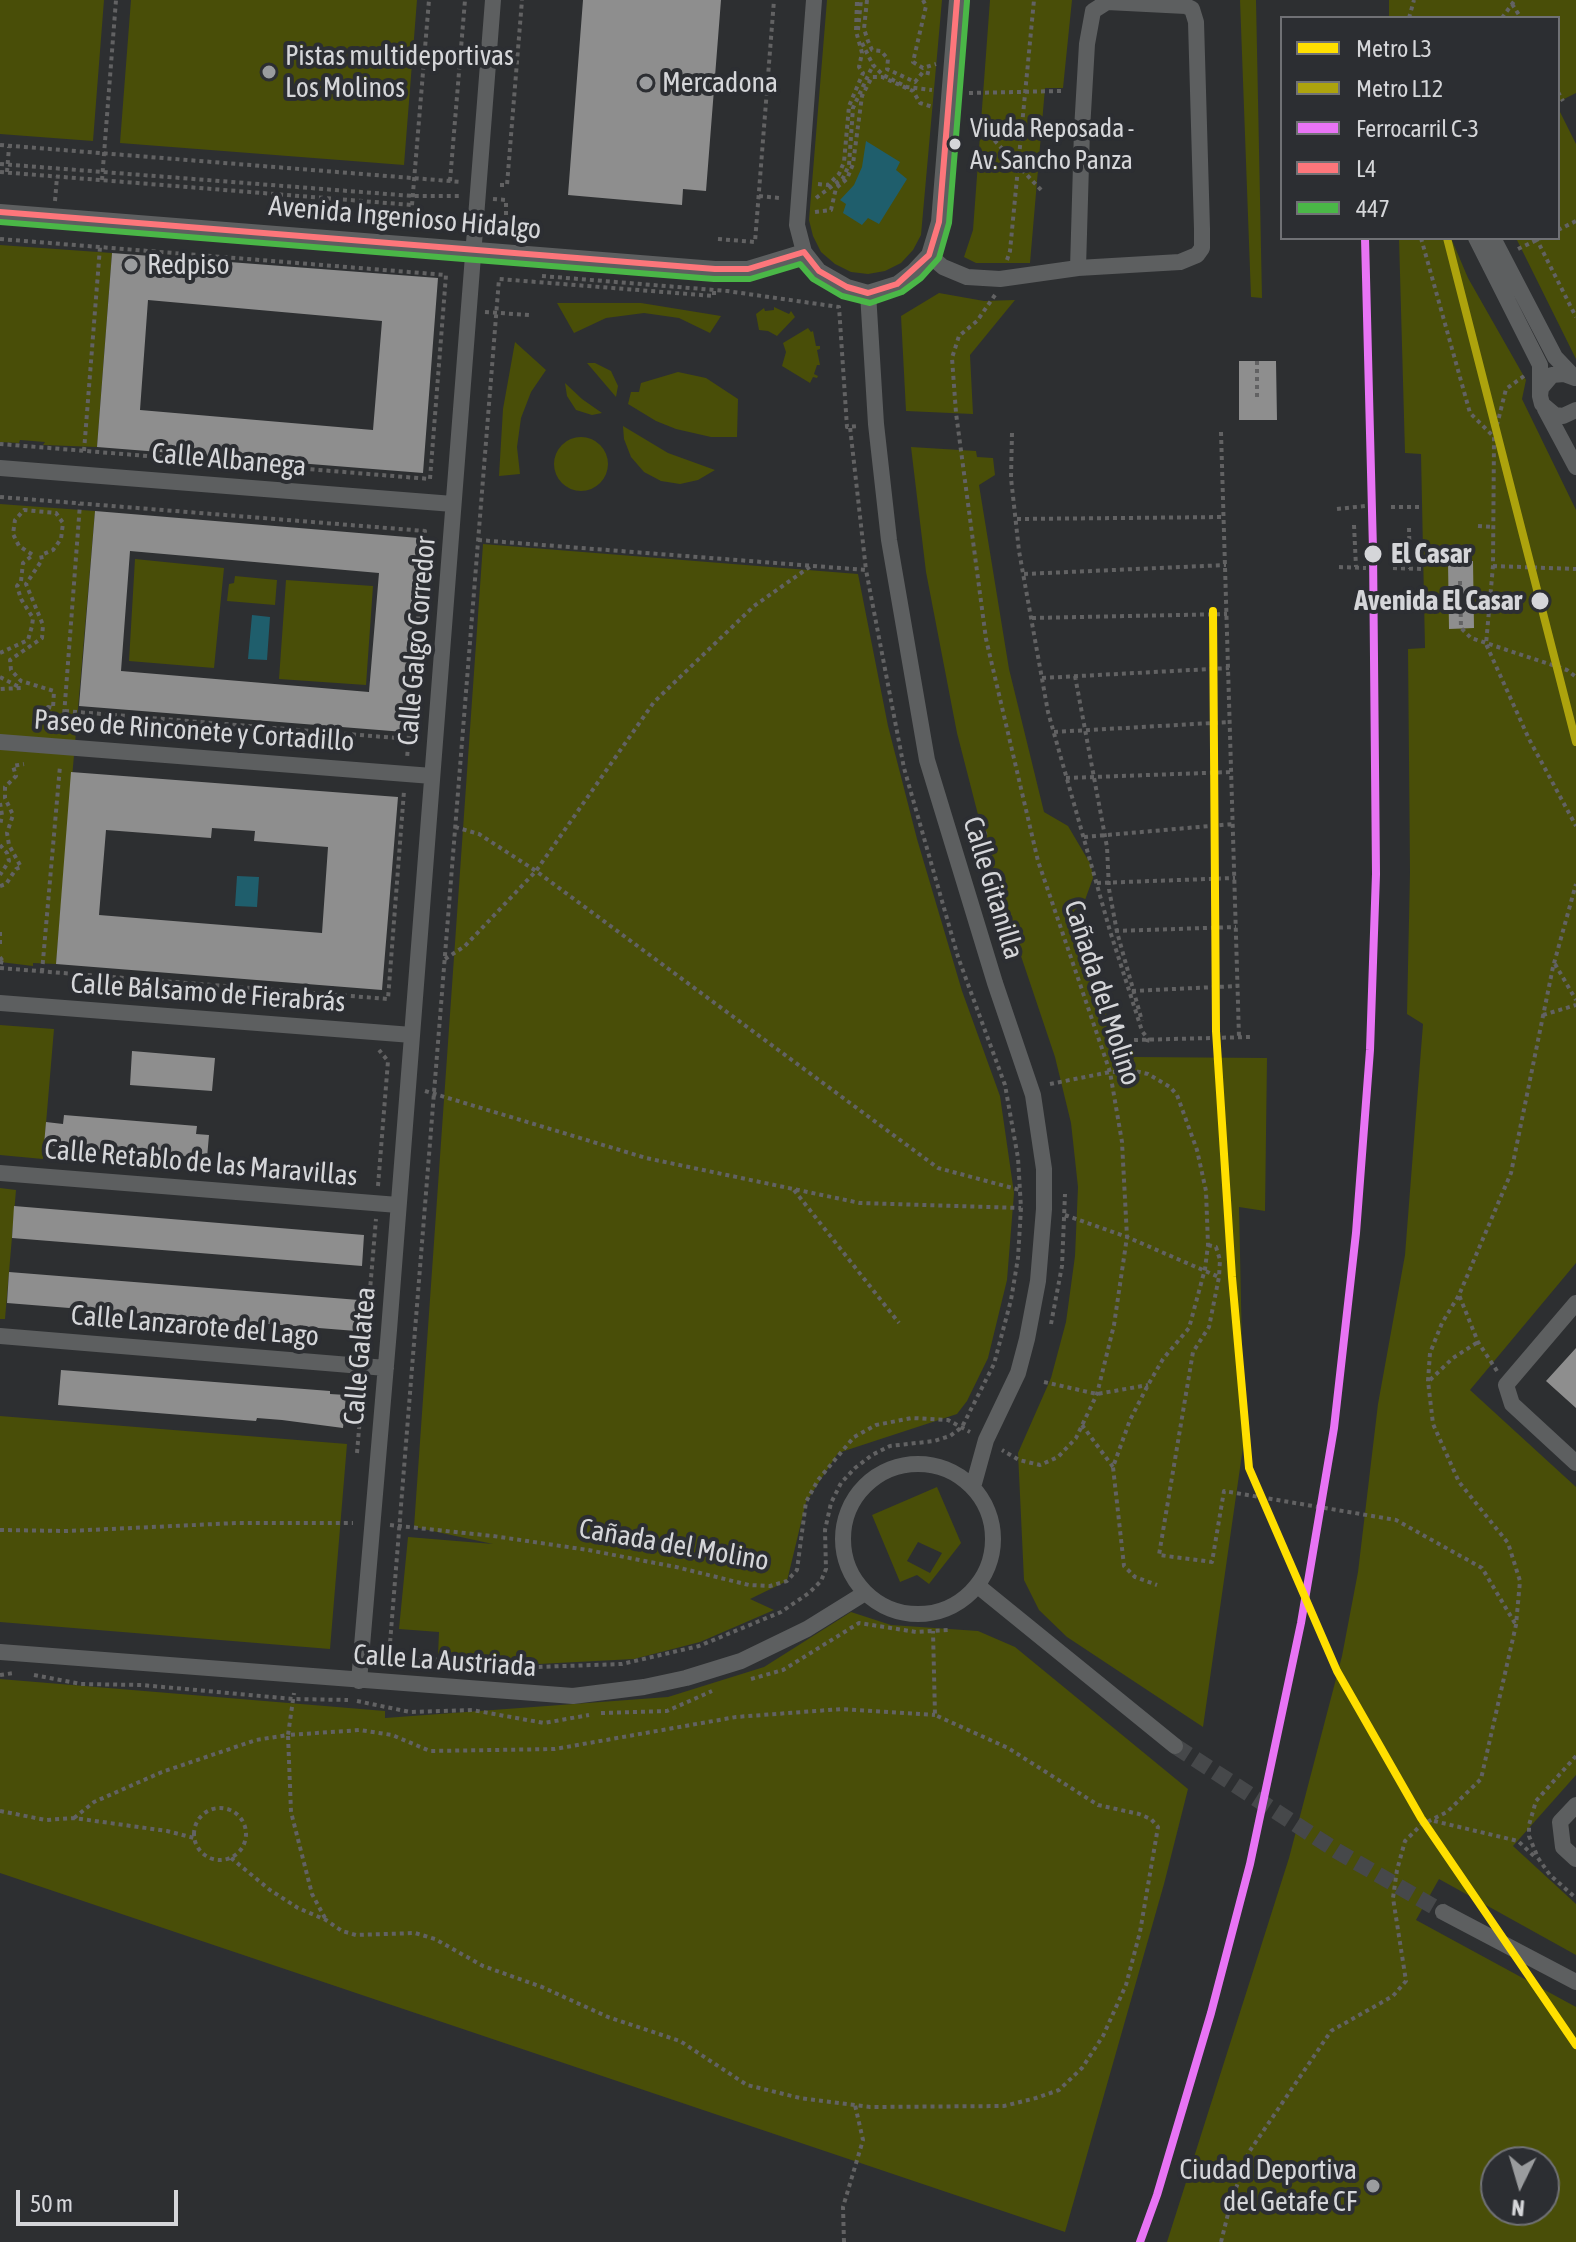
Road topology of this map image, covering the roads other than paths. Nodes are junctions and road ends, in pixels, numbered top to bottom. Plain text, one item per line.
1 (493, 0) edge
2 (814, 0) edge
3 (957, 0) edge
4 (0, 212) edge
5 (1477, 240) edge
6 (1494, 240) edge
7 (475, 250) junction
8 (804, 252) junction
9 (929, 255) junction
10 (1078, 268) junction
11 (868, 293) junction
12 (1576, 379) edge
13 (1541, 400) junction
14 (1576, 410) edge
15 (1576, 467) edge
16 (0, 468) edge
17 (453, 504) junction
18 (0, 742) edge
19 (432, 776) junction
20 (0, 1003) edge
21 (412, 1035) junction
22 (0, 1173) edge
23 (398, 1205) junction
24 (1576, 1303) edge
25 (0, 1336) edge
26 (386, 1368) junction
27 (1576, 1463) edge
28 (973, 1487) junction
29 (978, 1586) junction
30 (865, 1593) junction
31 (0, 1652) edge
32 (359, 1681) junction
33 (1175, 1746) tunnel mouth
34 (1576, 1805) edge
35 (1576, 1859) edge
36 (1443, 1912) tunnel mouth
37 (1576, 1982) edge

1 - 7 street, Calle Galgo Corredor
2 - 8 street
3 - 9 street
4 - 7 street, Avenida Ingenioso Hidalgo
5 - 13 street
6 - 12 street
7 - 8 street, Avenida Ingenioso Hidalgo
7 - 17 street, Calle Galgo Corredor
8 - 11 street
9 - 10 street
9 - 11 street
10 - 10 street
11 - 28 street, Calle Gitanilla
12 - 13 street
13 - 14 street
13 - 15 street
16 - 17 street, Calle Albanega
17 - 19 street, Calle Galgo Corredor
18 - 19 street, Paseo de Rinconete y Cortadillo
19 - 21 street, Calle Galgo Corredor
20 - 21 street, Calle Bálsamo de Fierabrás
21 - 23 street, Calle Galatea
22 - 23 street, Calle Retablo de las Maravillas
23 - 26 street, Calle Galatea
24 - 27 street
25 - 26 street, Calle Lanzarote del Lago
26 - 32 street, Calle Galatea
28 - 29 street
28 - 30 street
29 - 30 street
29 - 33 street
30 - 32 street, Calle La Austriada
31 - 32 street, Calle La Austriada
34 - 35 street
36 - 37 street

